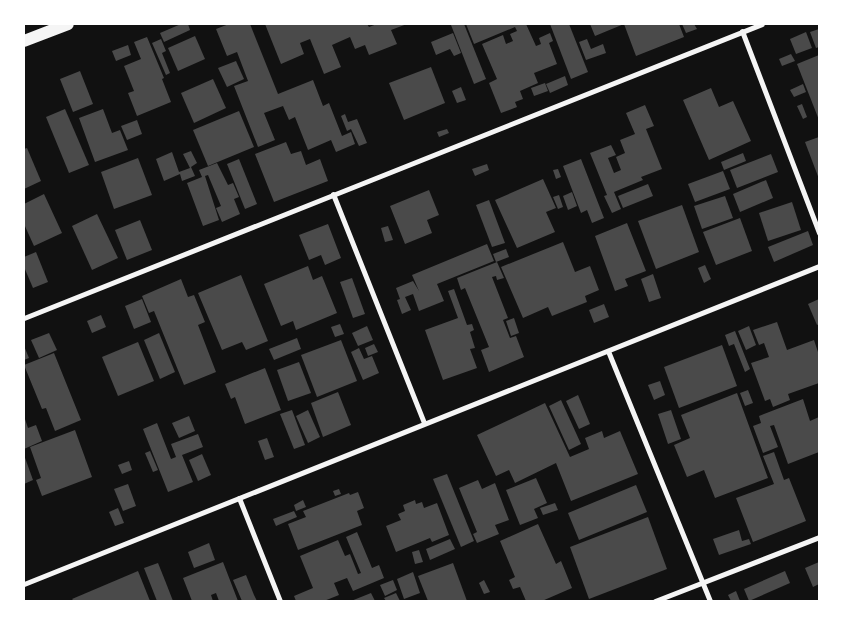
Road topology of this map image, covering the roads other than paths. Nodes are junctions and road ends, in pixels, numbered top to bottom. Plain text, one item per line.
1 (68, 24) edge
2 (762, 24) edge
3 (742, 31) junction
4 (24, 41) edge
5 (333, 194) junction
6 (819, 233) edge
7 (819, 266) edge
8 (24, 318) edge
9 (608, 351) junction
10 (424, 423) junction
11 (239, 498) junction
12 (819, 537) edge
13 (702, 583) junction
14 (24, 584) edge
15 (280, 601) edge
16 (655, 601) edge
17 (710, 601) edge

1 - 4 main road
2 - 3 street
3 - 5 street
3 - 6 street
5 - 8 street
5 - 10 street
7 - 9 street
9 - 10 street
9 - 13 street
10 - 11 street
11 - 14 street
11 - 15 street
12 - 13 street
13 - 16 street
13 - 17 street

